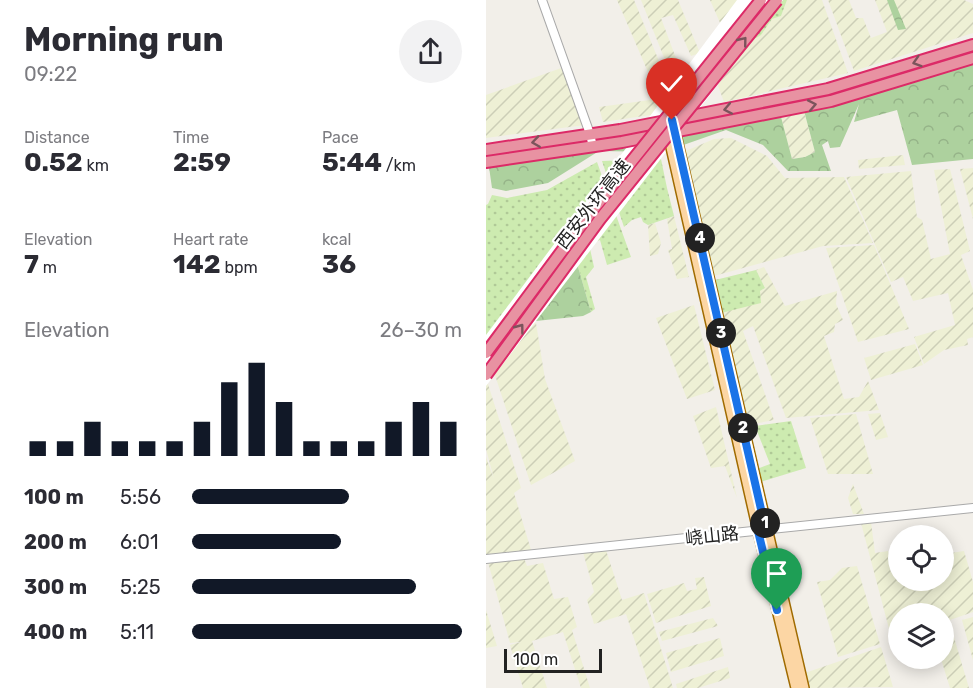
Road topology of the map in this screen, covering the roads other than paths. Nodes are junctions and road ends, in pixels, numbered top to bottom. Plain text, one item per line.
1 (542, 0) edge
2 (761, 0) edge
3 (777, 0) edge
4 (973, 45) edge
5 (973, 58) edge
6 (668, 120) junction
7 (671, 133) junction
8 (590, 134) junction
9 (593, 147) junction
10 (486, 150) edge
11 (486, 162) edge
12 (486, 353) edge
13 (486, 375) edge
14 (973, 507) edge
15 (762, 531) junction
16 (486, 559) edge
17 (796, 688) edge
18 (804, 688) edge

1 - 8 street
2 - 12 highway, 西安外环高速, bridge
13 -> 3 highway, 西安外环高速, bridge
4 -> 6 highway
7 -> 5 highway
6 - 7 main road
6 - 8 highway
7 - 9 highway
7 - 15 main road
8 - 9 street
8 -> 10 highway
9 - 11 highway
14 - 15 street, 峣山路
15 - 16 street, 峣山路
15 - 17 main road
15 - 18 main road

